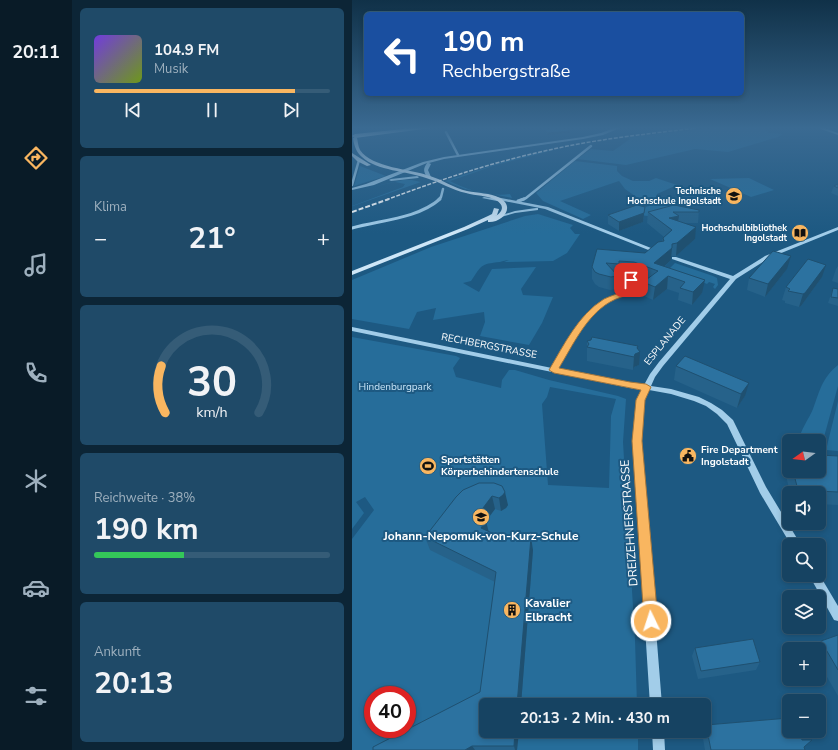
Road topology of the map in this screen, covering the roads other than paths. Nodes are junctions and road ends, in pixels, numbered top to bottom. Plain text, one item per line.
1 (358, 163) edge
2 (366, 163) edge
3 (376, 163) edge
4 (424, 163) edge
5 (570, 163) edge
6 (429, 164) joint
7 (405, 172) junction
8 (417, 177) junction
9 (429, 177) junction
10 (383, 182) junction
11 (352, 185) edge
12 (368, 185) junction
13 (352, 189) edge
14 (443, 190) junction
15 (493, 197) junction
16 (484, 198) junction
17 (518, 201) junction
18 (504, 203) junction
19 (512, 203) junction
20 (536, 209) junction
21 (496, 210) junction
22 (501, 216) junction
23 (582, 223) junction
24 (352, 228) edge
25 (466, 228) junction
26 (838, 228) edge
27 (659, 252) edge
28 (674, 258) dead end
29 (352, 272) edge
30 (734, 278) junction
31 (628, 292) junction
32 (352, 329) edge
33 (554, 370) junction
34 (646, 387) junction
35 (792, 538) edge
36 (818, 582) edge
37 (838, 615) edge
38 (655, 698) edge
39 (658, 738) edge
40 (659, 750) edge

1 - 11 street
2 - 7 main road
3 - 7 main road
4 - 7 street
5 - 17 street
6 - 7 street
6 - 9 street
7 - 8 main road
7 - 9 main road
7 - 10 street
7 - 12 street
8 - 10 street
8 - 14 main road
9 - 15 main road
10 - 12 street
12 - 13 street
14 - 16 main road
14 - 24 street
15 - 17 street
15 - 18 main road
16 - 18 street
16 - 21 main road
17 - 19 street
17 - 23 street
18 - 19 street
18 - 21 main road
18 - 22 main road
19 - 20 street
20 - 22 street
20 - 23 street
21 - 25 main road
22 - 25 main road
23 - 27 street
25 - 29 main road
26 - 30 street, ESPLANADE
28 - 30 street
30 - 34 street, ESPLANADE
31 - 31 street
31 - 33 street
32 - 33 street, RECHBERGSTRASSE
33 - 34 street, RECHBERGSTRASSE
34 - 35 street
34 - 38 street, DREIZEHNERSTRASSE
36 - 37 street
39 - 40 street

